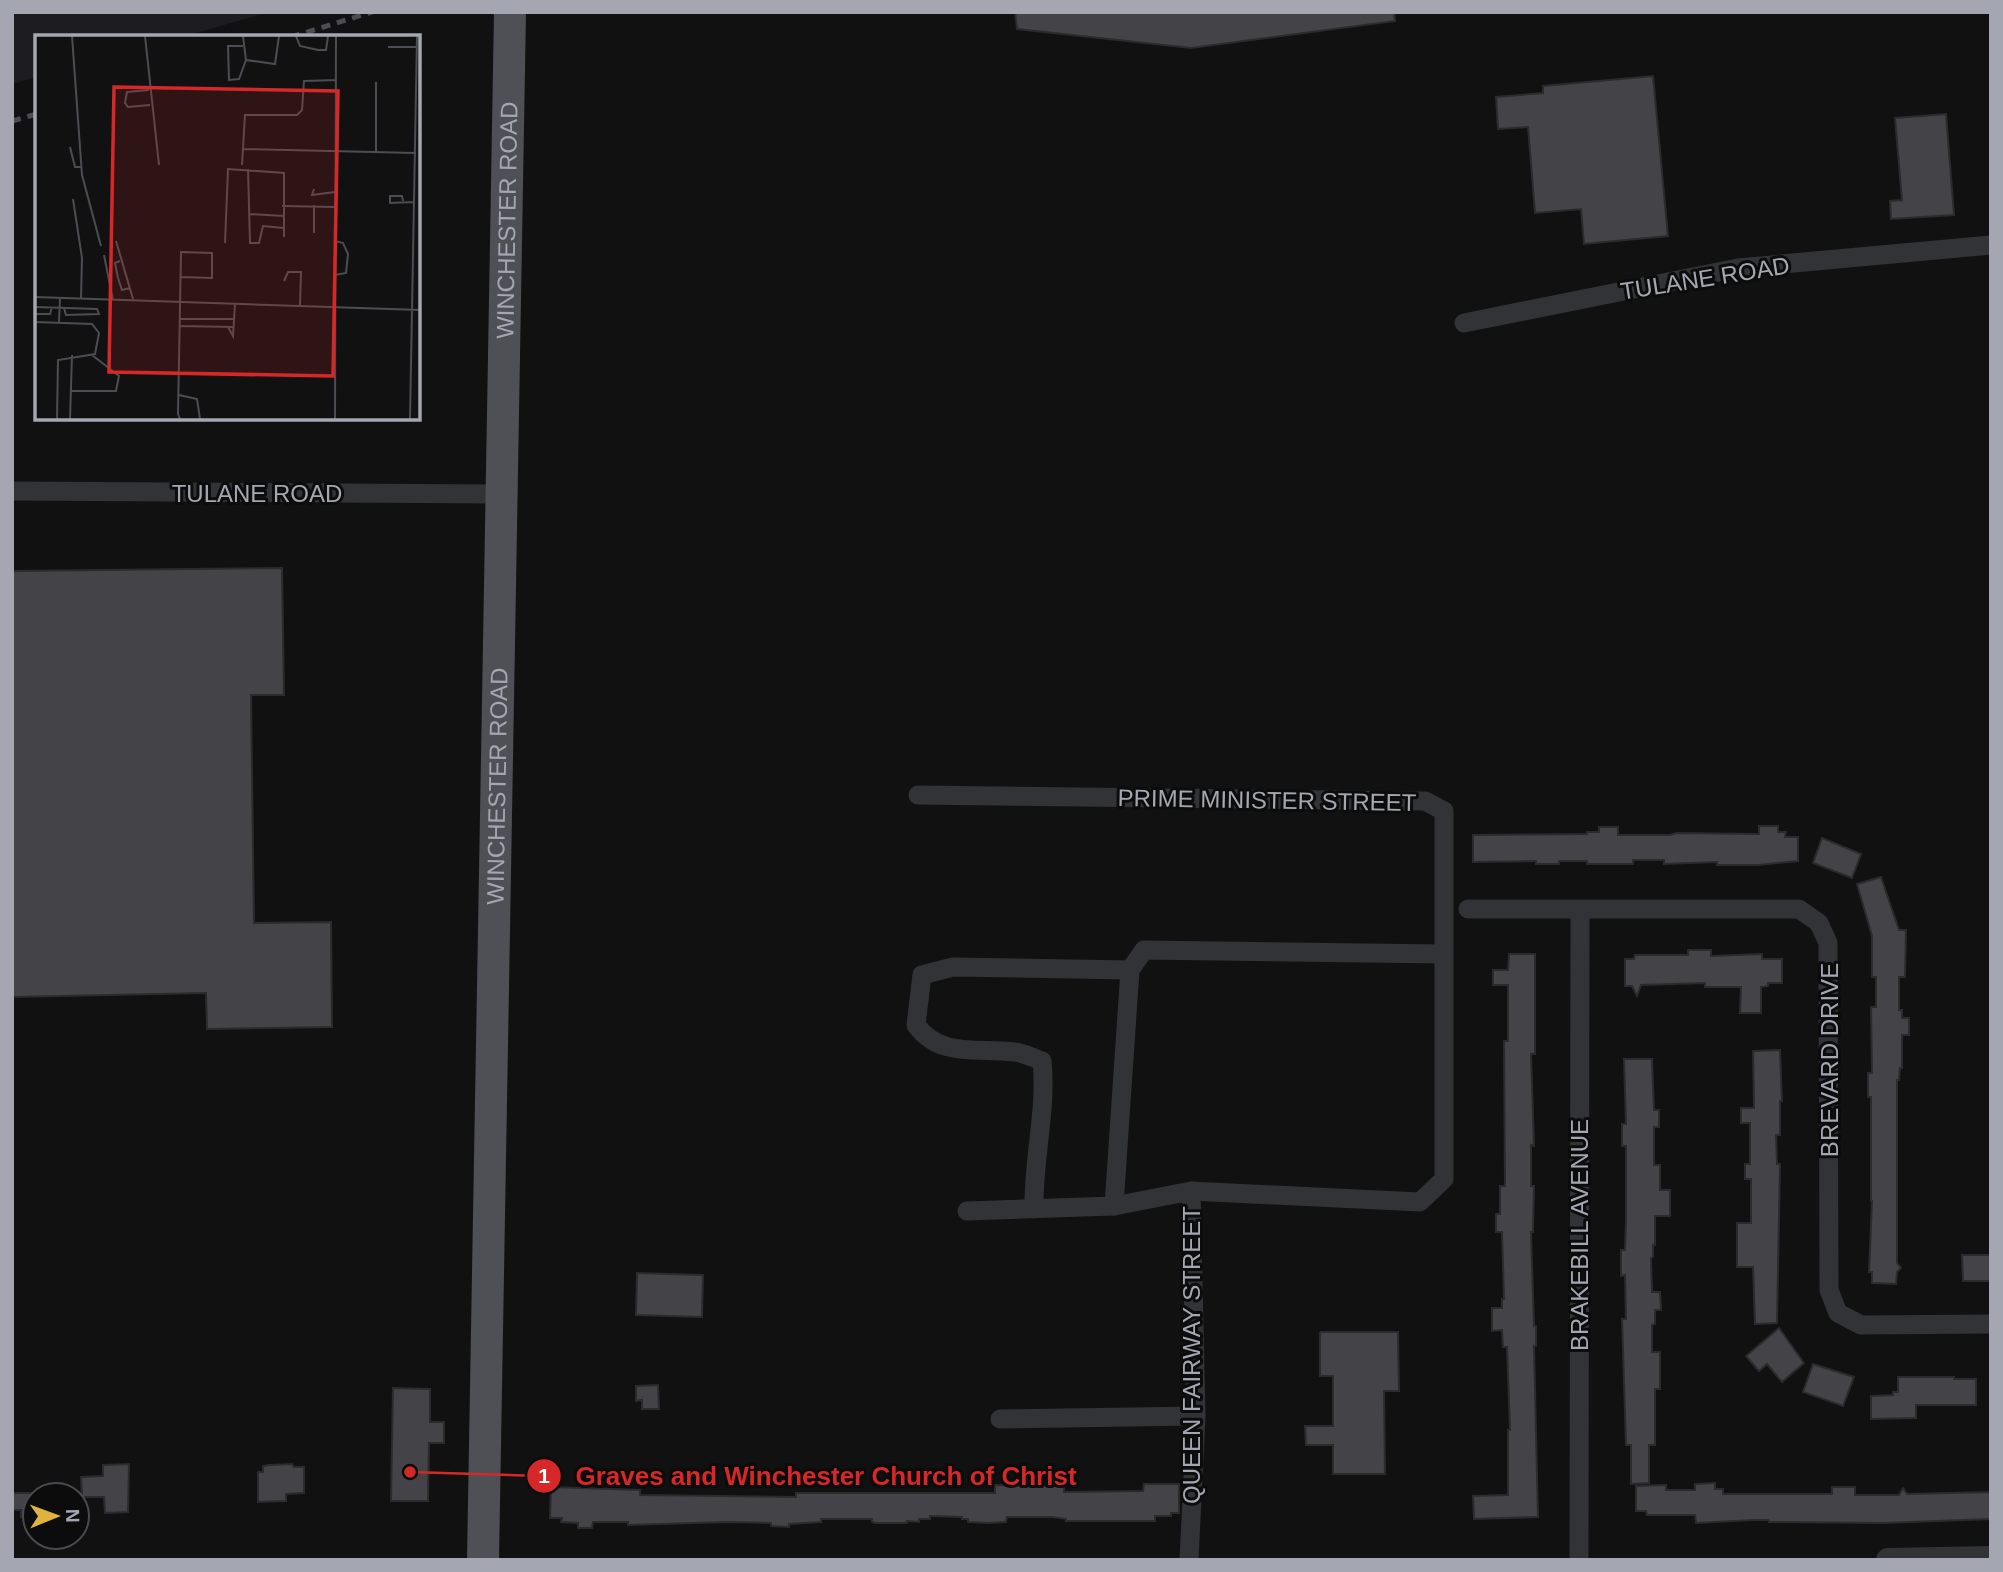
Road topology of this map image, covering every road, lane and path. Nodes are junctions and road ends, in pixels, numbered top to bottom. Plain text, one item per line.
1 (510, 12) edge
2 (1991, 245) edge
3 (1464, 323) dead end
4 (12, 491) edge
5 (501, 494) junction
6 (918, 795) dead end
7 (1468, 909) dead end
8 (1580, 910) junction
9 (1444, 954) junction
10 (1130, 970) junction
11 (1191, 1191) junction
12 (1114, 1206) junction
13 (1034, 1209) junction
14 (967, 1211) dead end
15 (1991, 1324) edge
16 (1196, 1416) junction
17 (1000, 1419) dead end
18 (1991, 1558) edge
19 (482, 1560) edge
20 (1189, 1560) edge
21 (1579, 1560) edge
22 (1888, 1560) edge

1 - 5 main road, WINCHESTER ROAD
2 - 3 street, TULANE ROAD
4 - 5 street, TULANE ROAD
5 - 19 main road, WINCHESTER ROAD
6 - 9 street, PRIME MINISTER STREET
7 - 8 street, BREVARD DRIVE
8 - 15 street, BREVARD DRIVE
8 - 21 street, BRAKEBILL AVENUE
9 - 10 street
9 - 11 street
10 - 12 street
10 - 13 street
11 - 12 street
11 - 16 street, QUEEN FAIRWAY STREET
12 - 13 street
13 - 14 street
16 - 17 street
16 - 20 street, QUEEN FAIRWAY STREET
18 - 22 street

